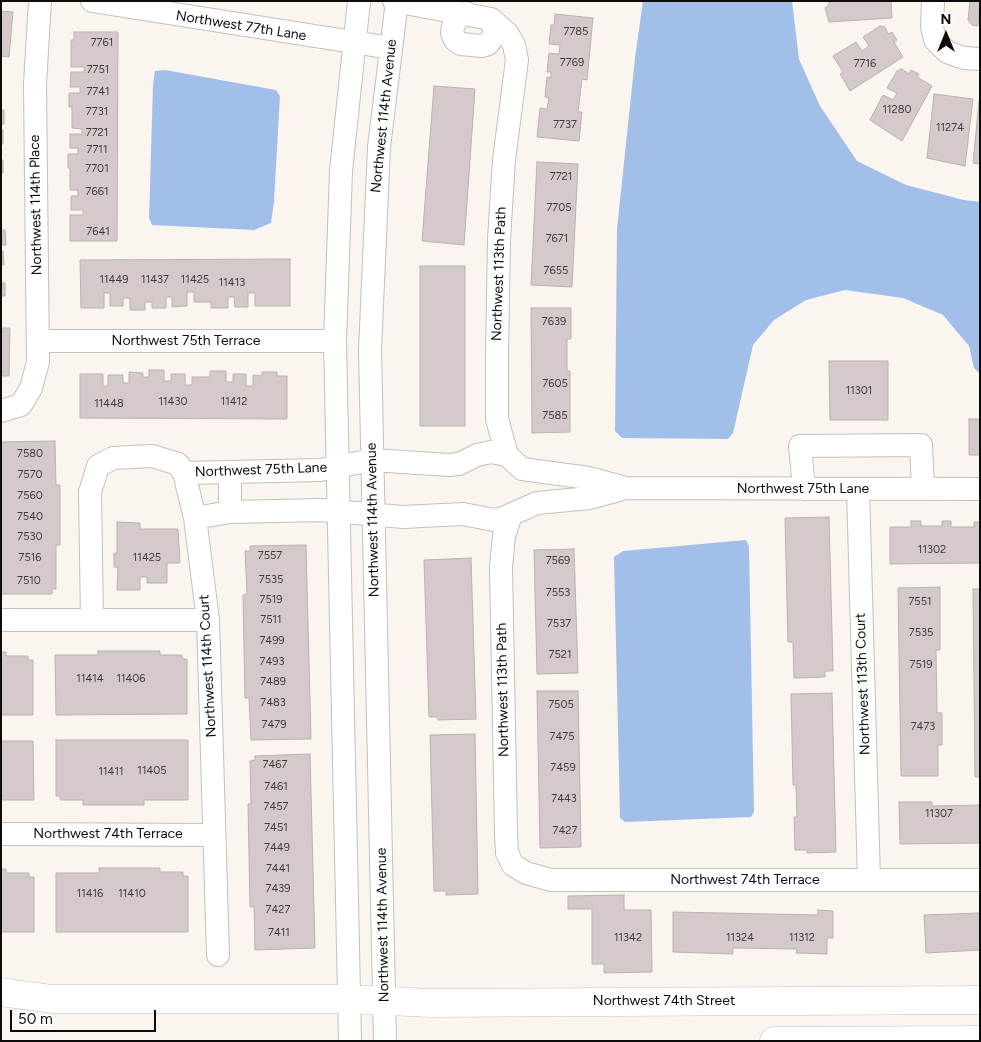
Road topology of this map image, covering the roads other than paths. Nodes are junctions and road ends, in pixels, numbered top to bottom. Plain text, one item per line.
1 (40, 1) edge
2 (92, 1) edge
3 (359, 1) edge
4 (396, 1) edge
5 (933, 1) edge
6 (466, 13) junction
7 (491, 19) junction
8 (353, 44) junction
9 (391, 48) junction
10 (980, 59) edge
11 (335, 341) junction
12 (38, 342) junction
13 (11, 408) edge
14 (372, 460) junction
15 (514, 462) junction
16 (336, 467) junction
17 (230, 472) junction
18 (184, 474) junction
19 (626, 488) junction
20 (804, 489) junction
21 (858, 489) junction
22 (923, 489) junction
23 (980, 489) edge
24 (337, 511) junction
25 (230, 512) junction
26 (514, 512) junction
27 (373, 515) junction
28 (195, 518) junction
29 (1, 620) edge
30 (92, 620) junction
31 (208, 620) junction
32 (1, 834) edge
33 (214, 835) junction
34 (513, 865) joint
35 (868, 880) junction
36 (980, 880) edge
37 (218, 956) dead end
38 (1, 992) edge
39 (52, 999) junction
40 (349, 999) junction
41 (385, 1000) junction
42 (980, 1000) edge
43 (1, 1007) edge
44 (980, 1040) edge
45 (350, 1041) edge
46 (385, 1041) edge
47 (774, 1041) edge

1 - 12 street, Northwest 114th Place
2 - 8 street, Northwest 77th Lane
3 - 8 street
4 - 6 street
4 - 9 street, Northwest 114th Avenue
5 - 10 street
6 - 7 street
6 - 7 street
7 - 15 street, Northwest 113th Path
8 - 9 street, Northwest 77th Lane
8 - 11 street
9 - 14 street, Northwest 114th Avenue
11 - 12 street, Northwest 75th Terrace
11 - 16 street
12 - 13 street, Northwest 114th Place
14 - 15 street, Northwest 75th Lane
14 - 16 street, Northwest 75th Lane
14 - 27 street, Northwest 114th Avenue
15 - 19 street, Northwest 75th Lane
15 - 26 street, Northwest 113th Path
16 - 17 street, Northwest 75th Lane
16 - 24 street
17 - 18 street, Northwest 75th Lane
17 - 25 street
18 - 28 street, Northwest 114th Court
18 - 30 street
19 - 20 street, Northwest 75th Lane
19 - 26 street, Northwest 75th Lane
20 - 21 street, Northwest 75th Lane
20 - 22 street
21 - 22 street, Northwest 75th Lane
21 - 35 street, Northwest 113th Court
22 - 23 street, Northwest 75th Lane
24 - 25 street, Northwest 75th Lane
24 - 27 street, Northwest 75th Lane
24 - 40 street
25 - 28 street, Northwest 75th Lane
26 - 27 street, Northwest 75th Lane
26 - 34 street, Northwest 113th Path
27 - 41 street, Northwest 114th Avenue
28 - 31 street, Northwest 114th Court
29 - 30 street
30 - 31 street
31 - 33 street, Northwest 114th Court
32 - 33 street, Northwest 74th Terrace
33 - 37 street, Northwest 114th Court
34 - 35 street, Northwest 74th Terrace
35 - 36 street, Northwest 74th Terrace
38 - 39 main road
39 - 40 main road, Northwest 74th Street
39 - 43 main road
40 - 41 main road, Northwest 74th Street
40 - 45 street
41 - 42 main road, Northwest 74th Street
41 - 46 street, Northwest 114th Avenue
44 - 47 main road

